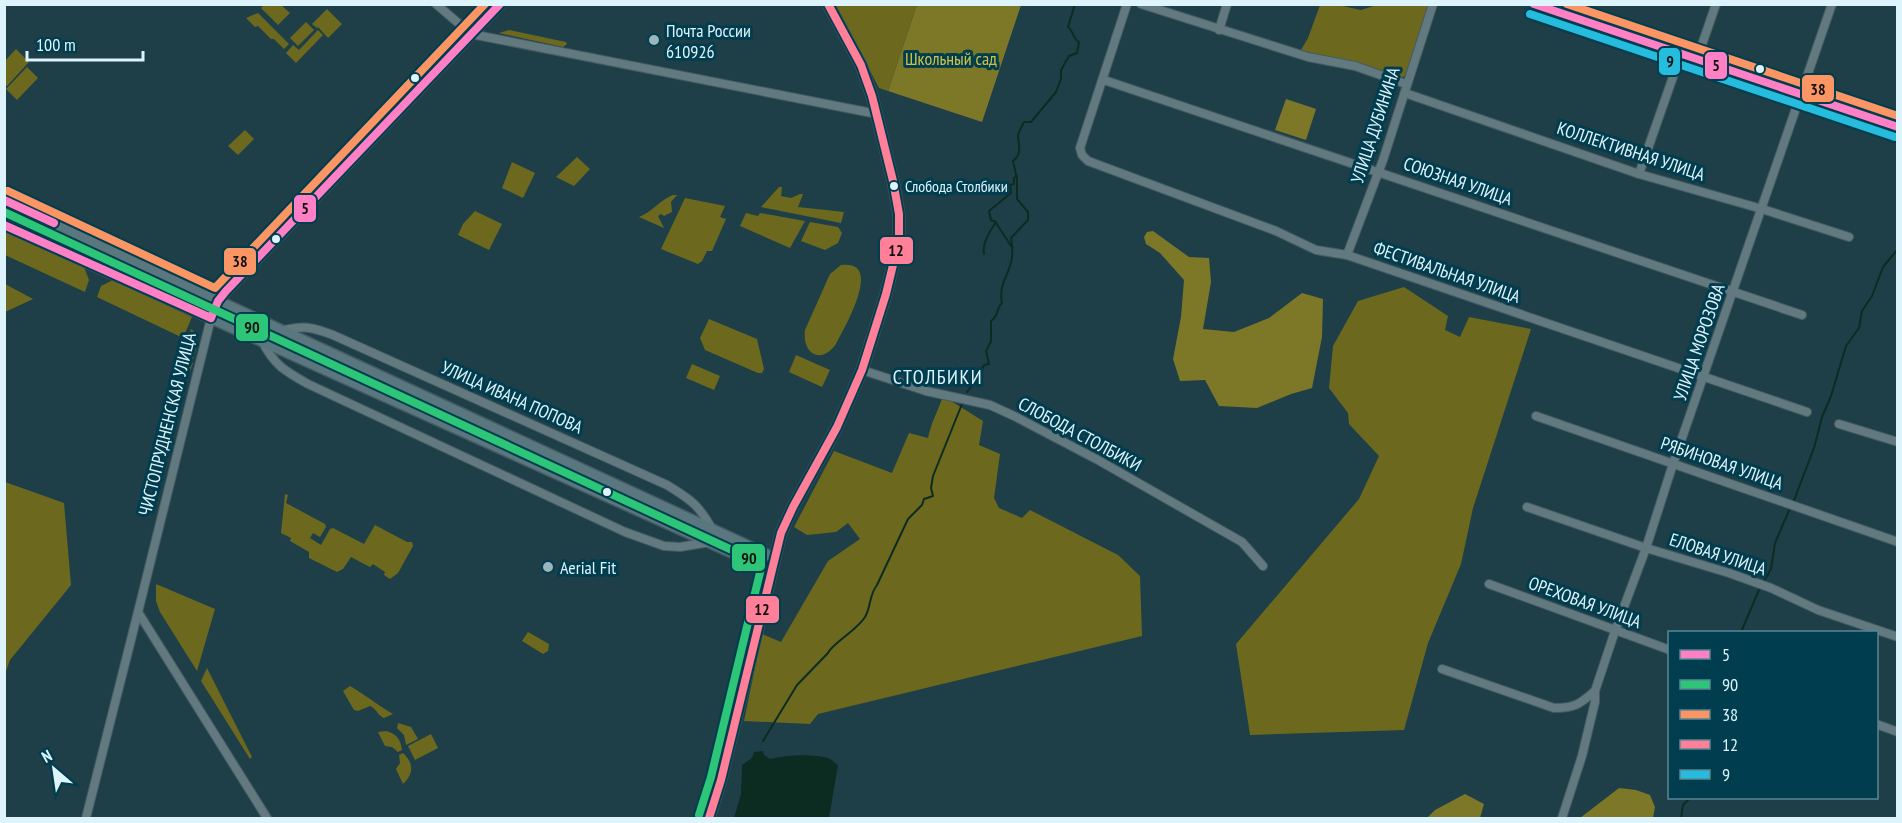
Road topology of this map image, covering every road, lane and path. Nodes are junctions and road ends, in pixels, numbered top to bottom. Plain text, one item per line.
1 (436, 4) edge
2 (500, 4) edge
3 (828, 4) edge
4 (1127, 4) edge
5 (1141, 4) edge
6 (1227, 4) edge
7 (1433, 4) edge
8 (1533, 4) edge
9 (1716, 4) edge
10 (1832, 4) edge
11 (1219, 30) junction
12 (471, 34) junction
13 (1681, 54) junction
14 (1697, 59) junction
15 (1104, 80) junction
16 (1406, 88) junction
17 (1800, 94) junction
18 (877, 114) junction
19 (1898, 127) edge
20 (1379, 171) junction
21 (1639, 174) junction
22 (4, 200) edge
23 (1762, 209) junction
24 (4, 225) edge
25 (1849, 237) dead end
26 (1347, 255) junction
27 (1734, 291) junction
28 (218, 302) junction
29 (1802, 315) dead end
30 (211, 318) junction
31 (281, 331) junction
32 (261, 340) junction
33 (862, 370) junction
34 (1705, 376) junction
35 (1807, 412) dead end
36 (1536, 416) dead end
37 (1839, 424) dead end
38 (1898, 442) edge
39 (1673, 464) junction
40 (1527, 507) dead end
41 (712, 529) junction
42 (710, 542) junction
43 (1898, 542) edge
44 (1646, 548) junction
45 (773, 564) junction
46 (1263, 566) dead end
47 (1489, 584) dead end
48 (138, 612) junction
49 (1615, 631) junction
50 (1898, 637) edge
51 (1668, 649) edge
52 (1442, 669) dead end
53 (1595, 691) junction
54 (1878, 725) edge
55 (1898, 732) edge
56 (86, 819) edge
57 (267, 819) edge
58 (709, 819) edge
59 (1562, 819) edge

1 - 12 street
2 - 12 main road, ЧИСТОПРУДНЕНСКАЯ УЛИЦА
3 - 18 main road
4 - 15 street
5 - 11 street, КОЛЛЕКТИВНАЯ УЛИЦА
6 - 11 street
7 - 16 street, УЛИЦА ДУБИНИНА
8 - 13 street
9 - 14 street
10 - 17 street, УЛИЦА МОРОЗОВА
11 - 16 street, КОЛЛЕКТИВНАЯ УЛИЦА
12 - 18 street
12 - 28 main road, ЧИСТОПРУДНЕНСКАЯ УЛИЦА
13 - 14 street
13 - 21 street
14 - 17 street
15 - 20 street, СОЮЗНАЯ УЛИЦА
15 - 26 street, ФЕСТИВАЛЬНАЯ УЛИЦА
16 - 20 street, УЛИЦА ДУБИНИНА
16 - 21 street, КОЛЛЕКТИВНАЯ УЛИЦА
17 - 19 street
17 - 23 street, УЛИЦА МОРОЗОВА
18 - 33 main road
20 - 26 street, УЛИЦА ДУБИНИНА
20 - 27 street, СОЮЗНАЯ УЛИЦА
21 - 23 street, КОЛЛЕКТИВНАЯ УЛИЦА
22 - 28 main road, УЛИЦА ИВАНА ПОПОВА
23 - 25 street, КОЛЛЕКТИВНАЯ УЛИЦА
23 - 27 street, УЛИЦА МОРОЗОВА
24 - 30 main road
26 - 34 street, ФЕСТИВАЛЬНАЯ УЛИЦА
27 - 29 street, СОЮЗНАЯ УЛИЦА
27 - 34 street, УЛИЦА МОРОЗОВА
28 - 30 main road, ЧИСТОПРУДНЕНСКАЯ УЛИЦА
28 - 31 main road, УЛИЦА ИВАНА ПОПОВА
30 - 32 main road
30 - 48 street, ЧИСТОПРУДНЕНСКАЯ УЛИЦА
31 - 41 main road, УЛИЦА ИВАНА ПОПОВА
31 - 41 street, УЛИЦА ИВАНА ПОПОВА
32 - 42 main road
32 - 42 street
33 - 45 main road
33 - 46 street, СЛОБОДА СТОЛБИКИ
34 - 35 street, ФЕСТИВАЛЬНАЯ УЛИЦА
34 - 39 street, УЛИЦА МОРОЗОВА
36 - 39 street, РЯБИНОВАЯ УЛИЦА
37 - 38 street
39 - 43 street, РЯБИНОВАЯ УЛИЦА
39 - 44 street, УЛИЦА МОРОЗОВА
40 - 44 street, ЕЛОВАЯ УЛИЦА
41 - 45 main road, УЛИЦА ИВАНА ПОПОВА
42 - 45 main road
44 - 49 street, УЛИЦА МОРОЗОВА
44 - 50 street, ЕЛОВАЯ УЛИЦА
45 - 58 main road
47 - 49 street, ОРЕХОВАЯ УЛИЦА
48 - 56 street, ЧИСТОПРУДНЕНСКАЯ УЛИЦА
48 - 57 street
49 - 51 street, ОРЕХОВАЯ УЛИЦА
49 - 53 street, УЛИЦА МОРОЗОВА
52 - 53 street
53 - 59 street, УЛИЦА МОРОЗОВА
54 - 55 street

